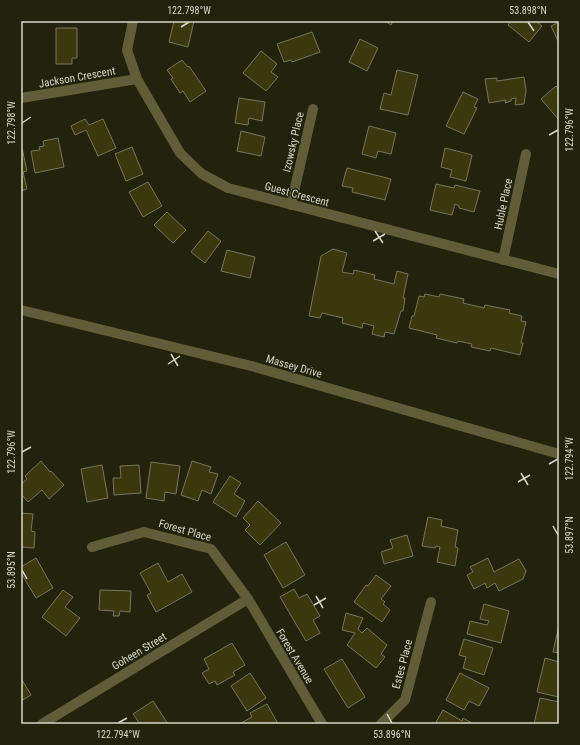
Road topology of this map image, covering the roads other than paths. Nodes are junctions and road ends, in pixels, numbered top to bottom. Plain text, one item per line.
1 (133, 21) edge
2 (137, 78) junction
3 (21, 98) edge
4 (314, 109) dead end
5 (526, 154) dead end
6 (291, 205) junction
7 (503, 260) junction
8 (559, 274) edge
9 (21, 310) edge
10 (559, 454) edge
11 (92, 547) dead end
12 (248, 599) junction
13 (431, 602) dead end
14 (42, 724) edge
15 (322, 724) edge
16 (381, 724) edge

1 - 2 street, Guest Crescent
2 - 3 street, Jackson Crescent
2 - 6 street, Guest Crescent
4 - 6 street, Izowsky Place
5 - 7 street, Huble Place
6 - 7 street, Guest Crescent
7 - 8 street, Guest Crescent
9 - 10 street, Massey Drive
11 - 12 street, Forest Place
12 - 14 street, Goheen Street
12 - 15 street, Forest Avenue
13 - 16 street, Estes Place

